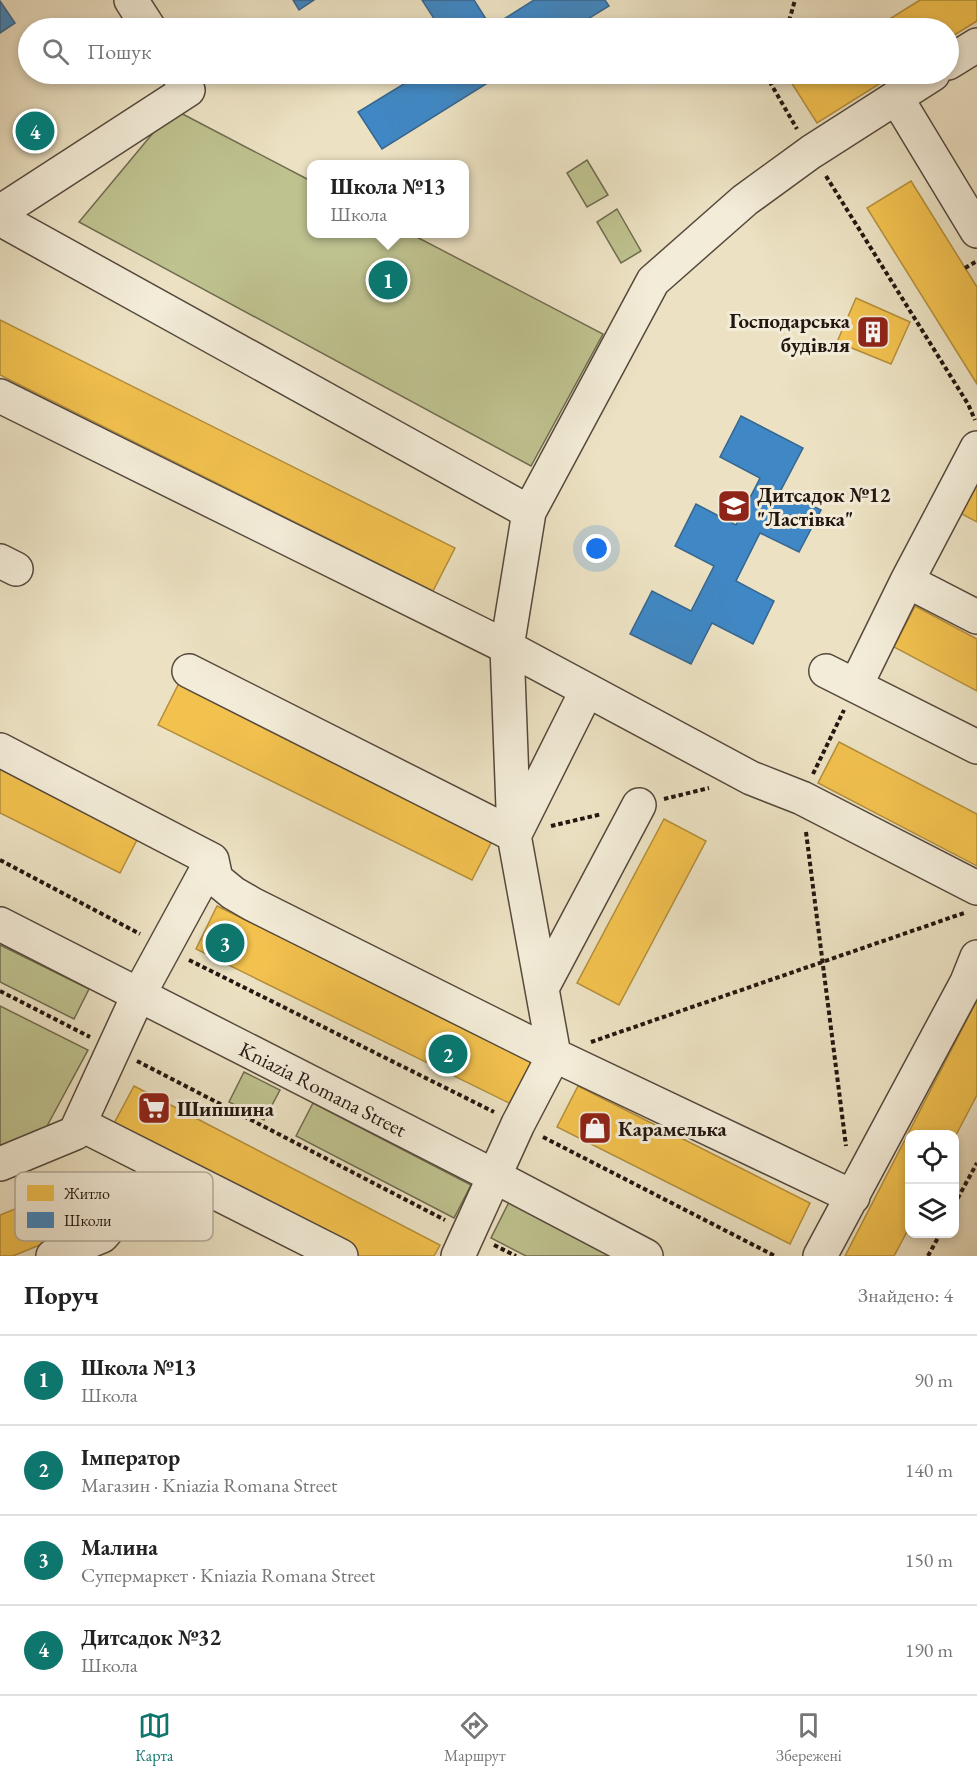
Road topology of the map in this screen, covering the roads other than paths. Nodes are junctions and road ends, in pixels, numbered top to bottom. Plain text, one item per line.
1 (131, 0) edge
2 (143, 18) edge
3 (977, 45) edge
4 (959, 56) edge
5 (184, 84) edge
6 (917, 84) edge
7 (896, 97) junction
8 (0, 212) edge
9 (0, 219) edge
10 (977, 231) edge
11 (0, 396) edge
12 (977, 448) edge
13 (529, 512) junction
14 (907, 581) junction
15 (977, 617) edge
16 (507, 646) junction
17 (189, 671) dead end
18 (826, 671) dead end
19 (856, 685) junction
20 (587, 690) junction
21 (977, 747) edge
22 (0, 750) edge
23 (639, 805) dead end
24 (514, 835) junction
25 (212, 860) junction
26 (971, 900) edge
27 (0, 924) edge
28 (977, 957) edge
29 (542, 988) junction
30 (138, 996) junction
31 (554, 1056) junction
32 (80, 1124) junction
33 (0, 1164) edge
34 (163, 1166) junction
35 (158, 1172) edge
36 (175, 1172) edge
37 (494, 1176) junction
38 (213, 1191) edge
39 (853, 1197) junction
40 (90, 1241) edge
41 (464, 1244) edge
42 (53, 1256) edge
43 (340, 1256) edge
44 (645, 1256) edge
45 (820, 1256) edge

1 - 2 street
3 - 4 street
5 - 8 street
6 - 7 street
7 - 10 street
7 - 13 street
9 - 13 street
11 - 16 street
12 - 14 street
13 - 16 street
14 - 15 street
14 - 19 street
16 - 20 street
16 - 24 street
17 - 24 street
18 - 19 street
19 - 21 street
20 - 24 street
20 - 26 street
22 - 25 street
23 - 29 street
24 - 29 street
25 - 30 street
25 - 31 street
27 - 30 street, Kniazia Romana Street
28 - 39 street
29 - 31 street
30 - 32 street
30 - 37 street, Kniazia Romana Street
31 - 37 street
31 - 39 street
32 - 33 street
32 - 34 street
34 - 35 street
34 - 36 street
37 - 41 street
37 - 44 street, Kniazia Romana Street
38 - 43 street
39 - 45 street
40 - 42 street

